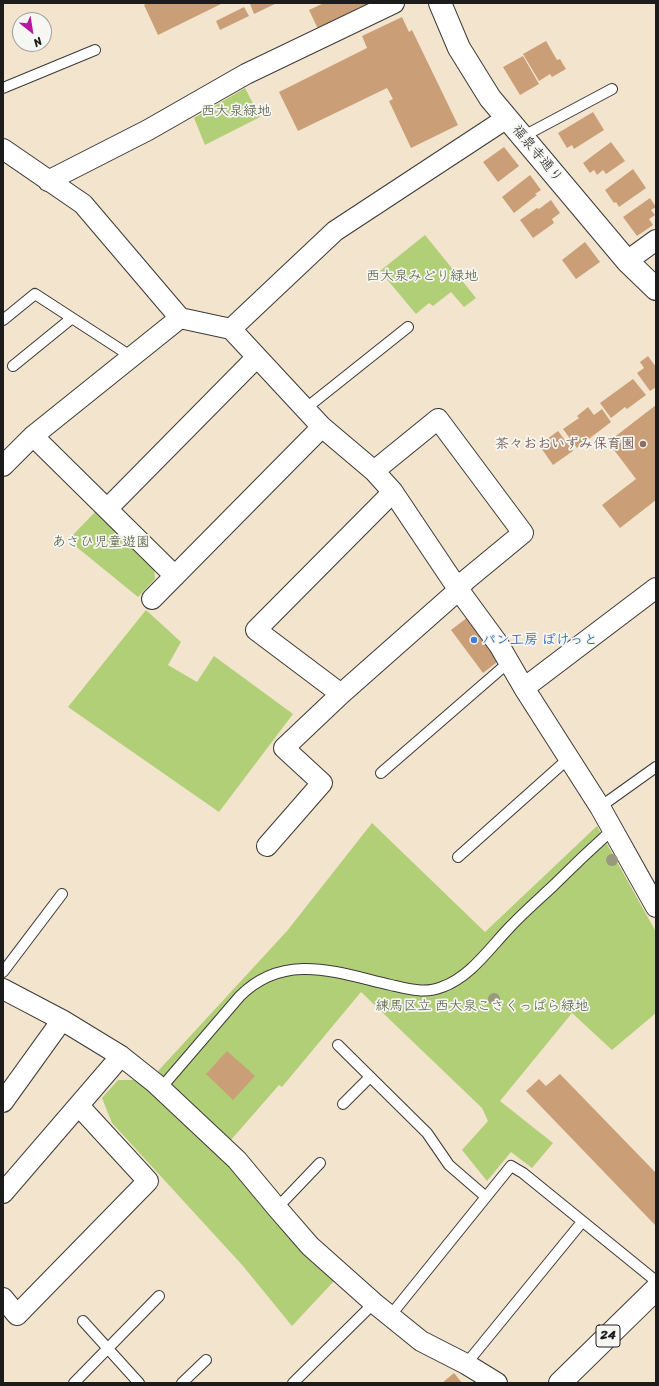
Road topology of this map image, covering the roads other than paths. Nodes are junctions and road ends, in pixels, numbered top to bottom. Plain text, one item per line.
1 (394, 3) edge
2 (440, 3) edge
3 (95, 50) dead end
4 (3, 88) edge
5 (612, 89) dead end
6 (507, 118) junction
7 (522, 136) junction
8 (3, 150) edge
9 (48, 181) junction
10 (656, 240) edge
11 (627, 261) junction
12 (656, 289) edge
13 (72, 318) junction
14 (180, 318) junction
15 (3, 320) edge
16 (408, 327) dead end
17 (231, 329) junction
18 (132, 357) junction
19 (257, 357) junction
20 (13, 366) dead end
21 (305, 409) junction
22 (322, 427) junction
23 (33, 436) junction
24 (3, 466) edge
25 (374, 471) junction
26 (393, 492) junction
27 (107, 509) junction
28 (175, 576) junction
29 (656, 588) edge
30 (458, 589) junction
31 (152, 599) dead end
32 (509, 662) junction
33 (524, 688) junction
34 (341, 694) junction
35 (569, 758) junction
36 (656, 767) edge
37 (381, 774) dead end
38 (600, 807) junction
39 (612, 830) junction
40 (267, 846) dead end
41 (458, 856) dead end
42 (62, 894) dead end
43 (656, 907) edge
44 (3, 972) edge
45 (6, 997) edge
46 (62, 1020) junction
47 (338, 1045) dead end
48 (121, 1056) junction
49 (370, 1077) junction
50 (161, 1088) junction
51 (3, 1102) edge
52 (343, 1104) dead end
53 (79, 1106) junction
54 (320, 1162) dead end
55 (3, 1193) edge
56 (486, 1197) junction
57 (277, 1208) junction
58 (582, 1222) junction
59 (656, 1281) edge
60 (656, 1289) edge
61 (159, 1296) dead end
62 (3, 1298) edge
63 (374, 1303) junction
64 (390, 1316) junction
65 (83, 1321) dead end
66 (108, 1348) junction
67 (206, 1360) dead end
68 (466, 1364) junction
69 (74, 1383) edge
70 (139, 1383) edge
71 (182, 1383) edge
72 (293, 1383) edge
73 (497, 1383) edge
74 (560, 1383) edge

1 - 9 street
2 - 6 street, 福泉寺通り
3 - 4 lane
5 - 7 lane
6 - 7 street, 福泉寺通り
6 - 17 street
7 - 11 street, 福泉寺通り
8 - 9 street
9 - 14 street
10 - 11 street
11 - 12 street, 福泉寺通り
13 - 15 lane
13 - 18 lane
13 - 20 lane
14 - 17 street
14 - 18 street
16 - 21 lane
17 - 19 street
18 - 23 street
19 - 21 street
19 - 27 street
21 - 22 street
22 - 25 street
22 - 28 street
23 - 24 street
23 - 27 street
25 - 26 street
25 - 30 street
26 - 30 street
26 - 34 street
27 - 28 street
28 - 31 street
29 - 33 street
30 - 32 street
30 - 34 street
32 - 33 street
32 - 37 lane
33 - 35 street
34 - 40 street
35 - 38 street
35 - 41 lane
36 - 38 lane
38 - 39 street
39 - 43 street
39 - 50 lane
42 - 44 lane
45 - 46 street
46 - 48 street
46 - 51 street
47 - 49 lane
48 - 50 street
48 - 53 street
49 - 52 lane
49 - 56 lane
50 - 57 street
53 - 55 street
53 - 62 street
54 - 57 lane
56 - 58 lane
56 - 64 lane
57 - 63 street
58 - 59 lane
58 - 68 lane
60 - 74 street, 24
61 - 66 lane
63 - 64 street
63 - 72 lane
64 - 68 street
65 - 66 lane
66 - 69 lane
66 - 70 lane
67 - 71 lane
68 - 73 street

